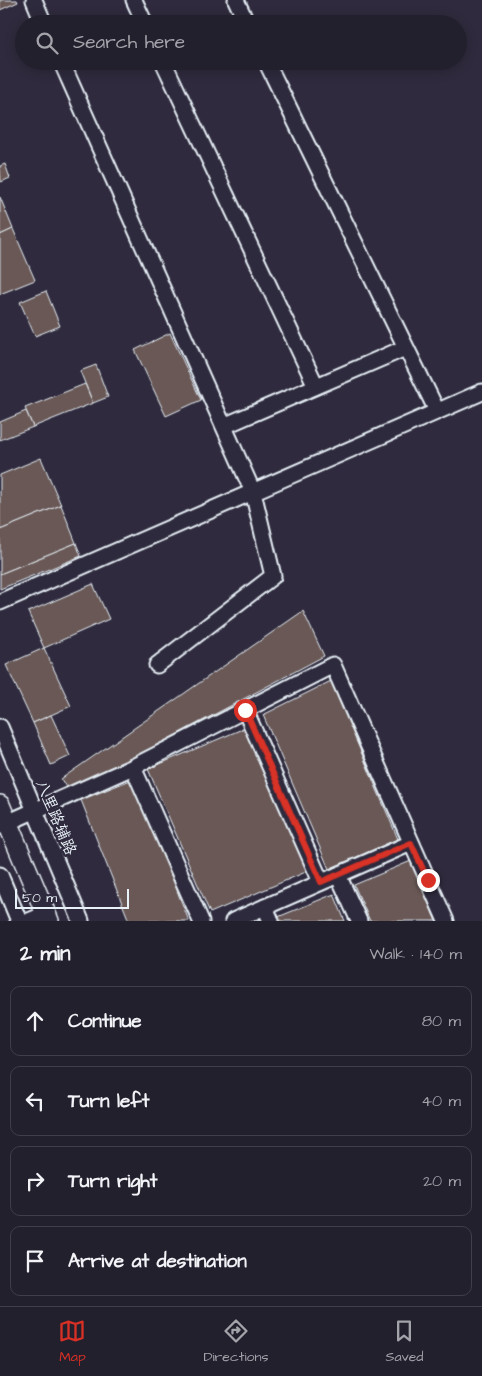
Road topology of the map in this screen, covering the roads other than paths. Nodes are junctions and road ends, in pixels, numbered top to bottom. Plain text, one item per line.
1 (34, 0) edge
2 (134, 0) edge
3 (236, 0) edge
4 (40, 15) edge
5 (142, 15) edge
6 (243, 15) edge
7 (65, 70) edge
8 (167, 70) edge
9 (270, 70) edge
10 (405, 348) junction
11 (316, 386) junction
12 (482, 392) edge
13 (437, 411) junction
14 (224, 426) junction
15 (253, 492) junction
16 (0, 602) edge
17 (157, 665) dead end
18 (245, 710) junction
19 (0, 727) edge
20 (133, 768) junction
21 (0, 805) edge
22 (35, 811) junction
23 (4, 825) edge
24 (411, 843) junction
25 (338, 875) junction
26 (0, 876) edge
27 (321, 882) junction
28 (265, 907) junction
29 (41, 919) edge
30 (19, 921) edge
31 (81, 921) edge
32 (201, 921) edge
33 (232, 921) edge
34 (271, 921) edge
35 (359, 921) edge
36 (446, 921) edge

1 - 4 street
2 - 5 street
3 - 6 street
7 - 14 street
8 - 11 street
9 - 10 street
10 - 11 street
10 - 13 street
11 - 14 street
12 - 13 street
13 - 15 street
14 - 15 street
15 - 16 street
15 - 17 street
18 - 20 street
18 - 24 street
18 - 27 street
19 - 22 street, 八里路辅路
20 - 22 street
20 - 32 street
21 - 23 main road
22 - 23 street
22 - 31 street, 八里路辅路
23 - 29 main road
24 - 25 street
24 - 36 street
25 - 27 street
25 - 35 street
26 - 30 street
27 - 28 street
28 - 33 street
28 - 34 street

